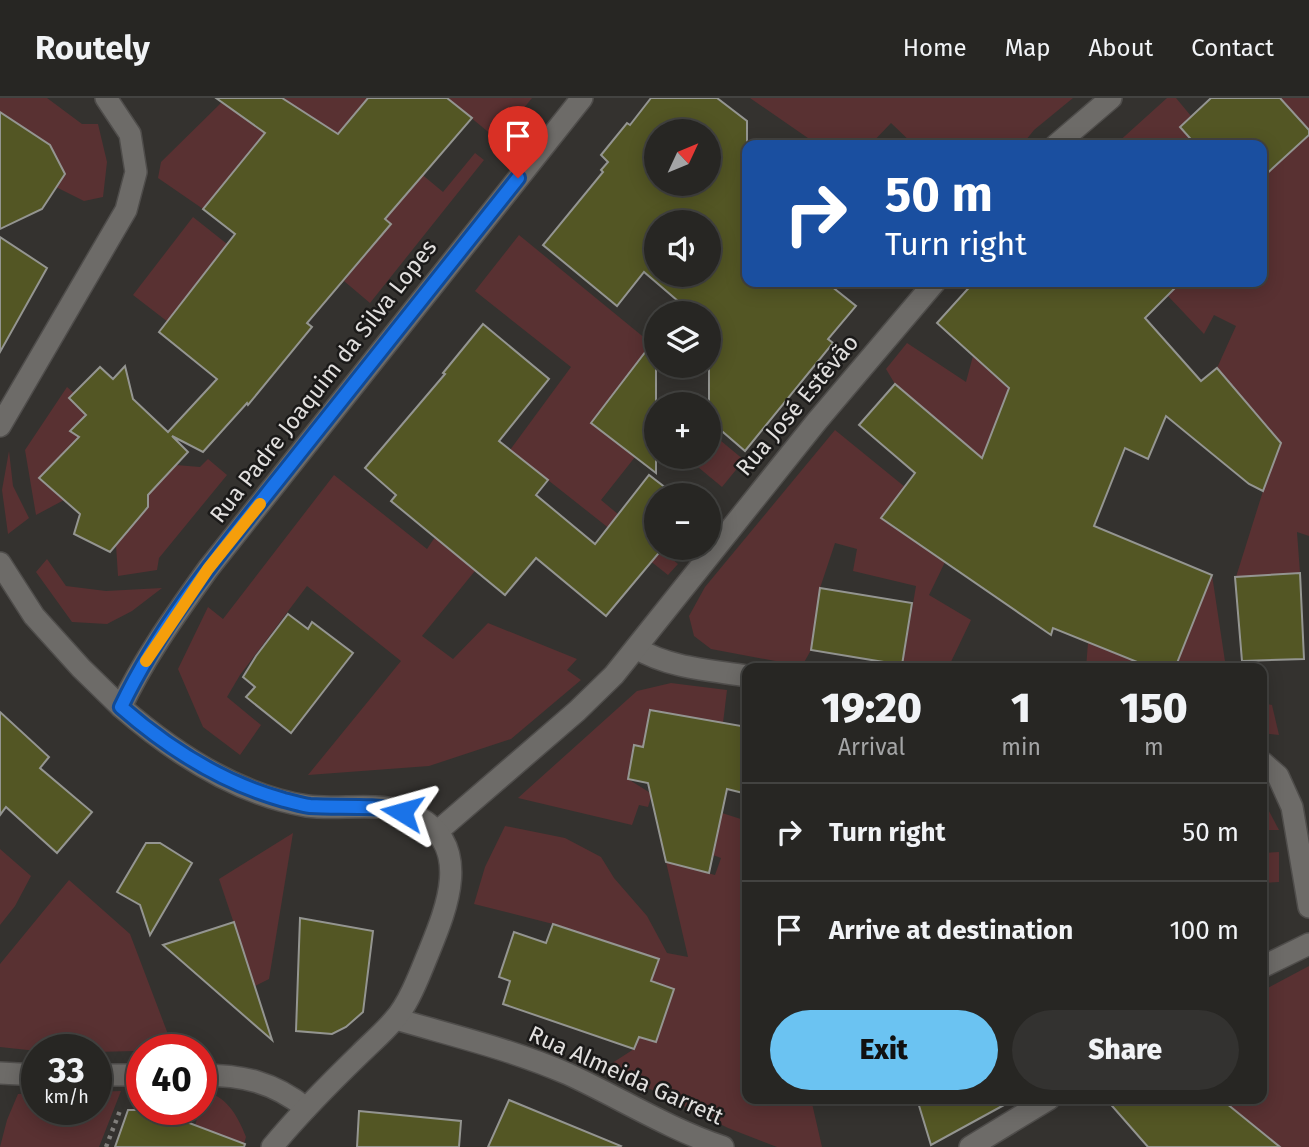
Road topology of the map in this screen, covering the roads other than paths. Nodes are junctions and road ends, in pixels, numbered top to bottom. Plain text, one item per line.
1 (106, 98) edge
2 (582, 98) edge
3 (1111, 98) edge
4 (1063, 140) edge
5 (931, 287) edge
6 (0, 426) edge
7 (0, 563) edge
8 (636, 648) junction
9 (742, 675) edge
10 (121, 707) junction
11 (1267, 766) edge
12 (438, 831) junction
13 (1309, 907) edge
14 (1309, 944) edge
15 (1267, 965) edge
16 (396, 1019) junction
17 (0, 1073) edge
18 (21, 1074) edge
19 (217, 1077) edge
20 (1041, 1104) edge
21 (306, 1108) junction
22 (272, 1147) edge
23 (723, 1147) edge
24 (970, 1147) edge

1 - 6 street
2 - 10 street, Rua Padre Joaquim da Silva Lopes
3 - 4 street
5 - 8 street, Rua José Estêvão
7 - 10 street
8 - 9 street
8 - 12 street, Rua José Estêvão
10 - 12 street
11 - 13 street
12 - 16 street
14 - 15 street
16 - 21 street
16 - 23 street, Rua Almeida Garrett
17 - 18 street
19 - 21 street
20 - 24 street
21 - 22 street

